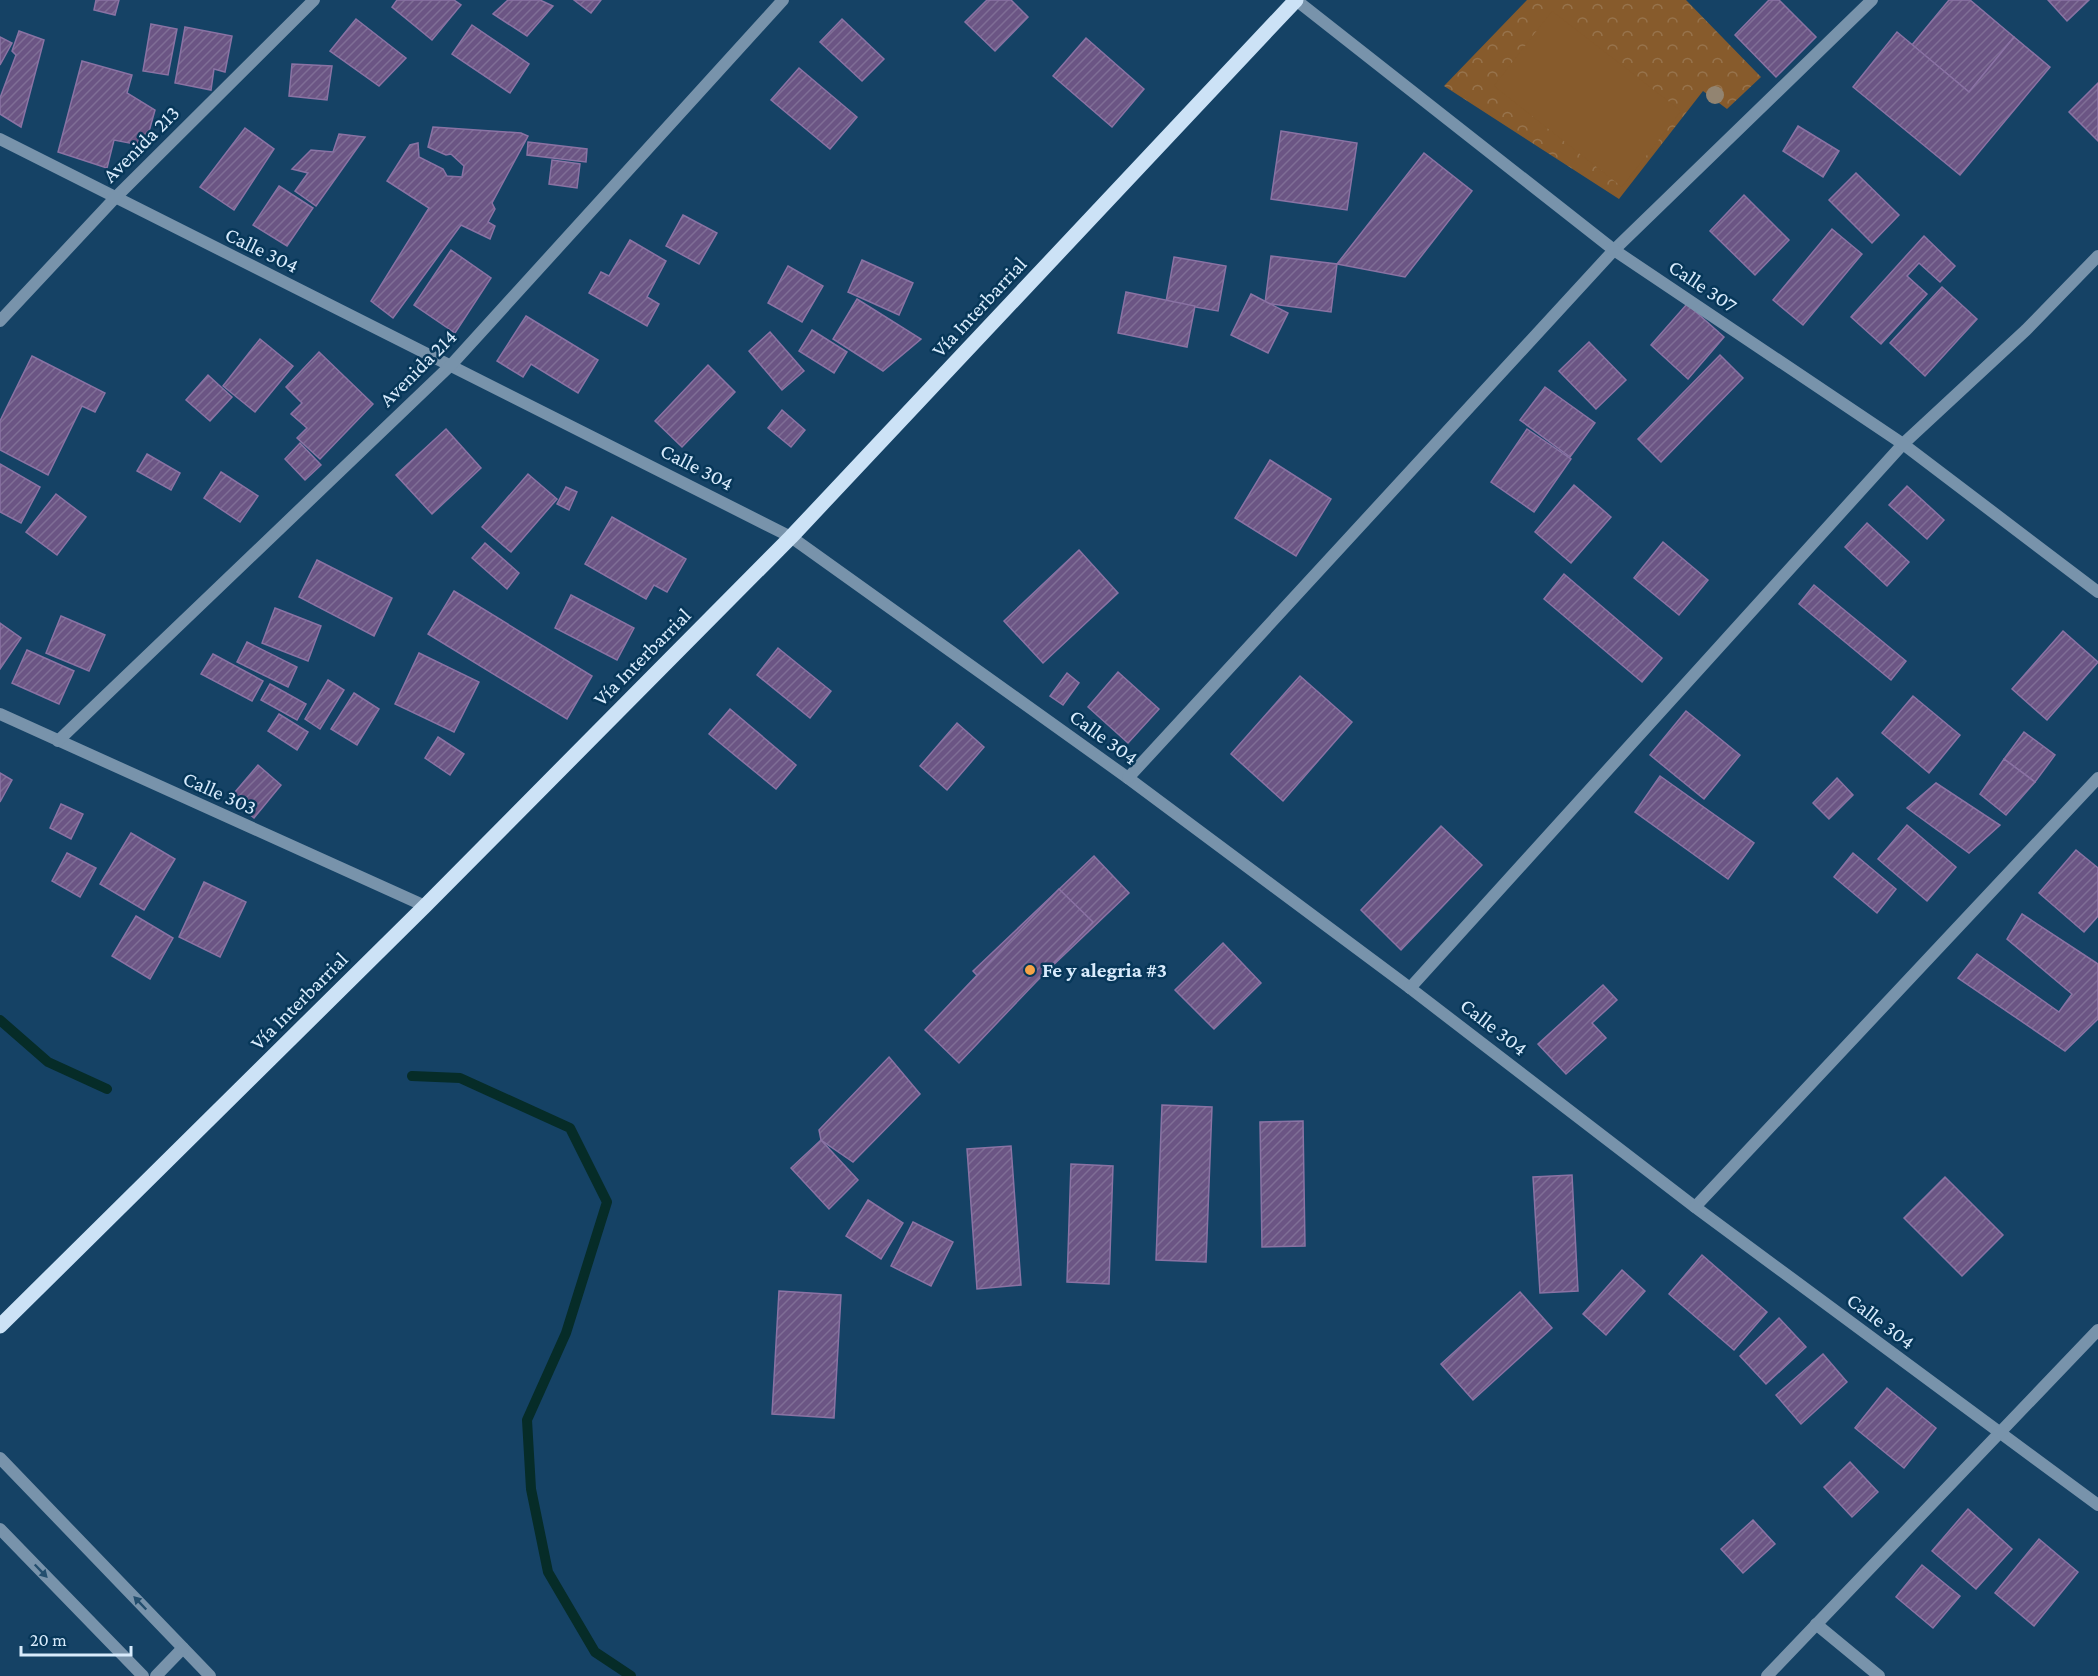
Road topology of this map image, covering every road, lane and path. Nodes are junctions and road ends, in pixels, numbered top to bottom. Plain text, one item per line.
1 (314, 0) edge
2 (783, 0) edge
3 (1296, 0) edge
4 (1872, 0) edge
5 (0, 139) edge
6 (114, 199) junction
7 (1614, 250) junction
8 (2098, 256) edge
9 (0, 321) edge
10 (452, 364) junction
11 (1903, 444) junction
12 (791, 537) junction
13 (2098, 592) edge
14 (0, 714) edge
15 (58, 741) junction
16 (1128, 778) junction
17 (2098, 778) edge
18 (425, 906) junction
19 (1410, 988) junction
20 (1695, 1207) junction
21 (0, 1326) edge
22 (2098, 1329) edge
23 (1998, 1431) junction
24 (0, 1458) edge
25 (2098, 1505) edge
26 (0, 1529) edge
27 (1816, 1624) junction
28 (183, 1648) junction
29 (143, 1676) edge
30 (156, 1676) edge
31 (210, 1676) edge
32 (1767, 1676) edge
33 (1879, 1676) edge

1 - 6 street, Avenida 213
2 - 10 street, Avenida 214
3 - 7 street, Calle 307
3 - 12 main road, Vía Interbarrial
4 - 7 street
5 - 6 street, Calle 304
6 - 9 street, Avenida 213
6 - 10 street, Calle 304
7 - 11 street, Calle 307
7 - 16 street
8 - 11 street
10 - 12 street, Calle 304
10 - 15 street, Avenida 214
11 - 13 street, Calle 307
11 - 19 street
12 - 16 street, Calle 304
12 - 18 main road, Vía Interbarrial
14 - 15 street, Calle 303
15 - 18 street, Calle 303
16 - 19 street, Calle 304
17 - 20 street
18 - 21 main road, Vía Interbarrial
19 - 20 street, Calle 304
20 - 23 street, Calle 304
22 - 23 street
23 - 25 street, Calle 304
23 - 27 street
28 -> 24 street
26 -> 29 street
27 - 32 street
27 - 33 street
28 - 30 street
28 - 31 street

